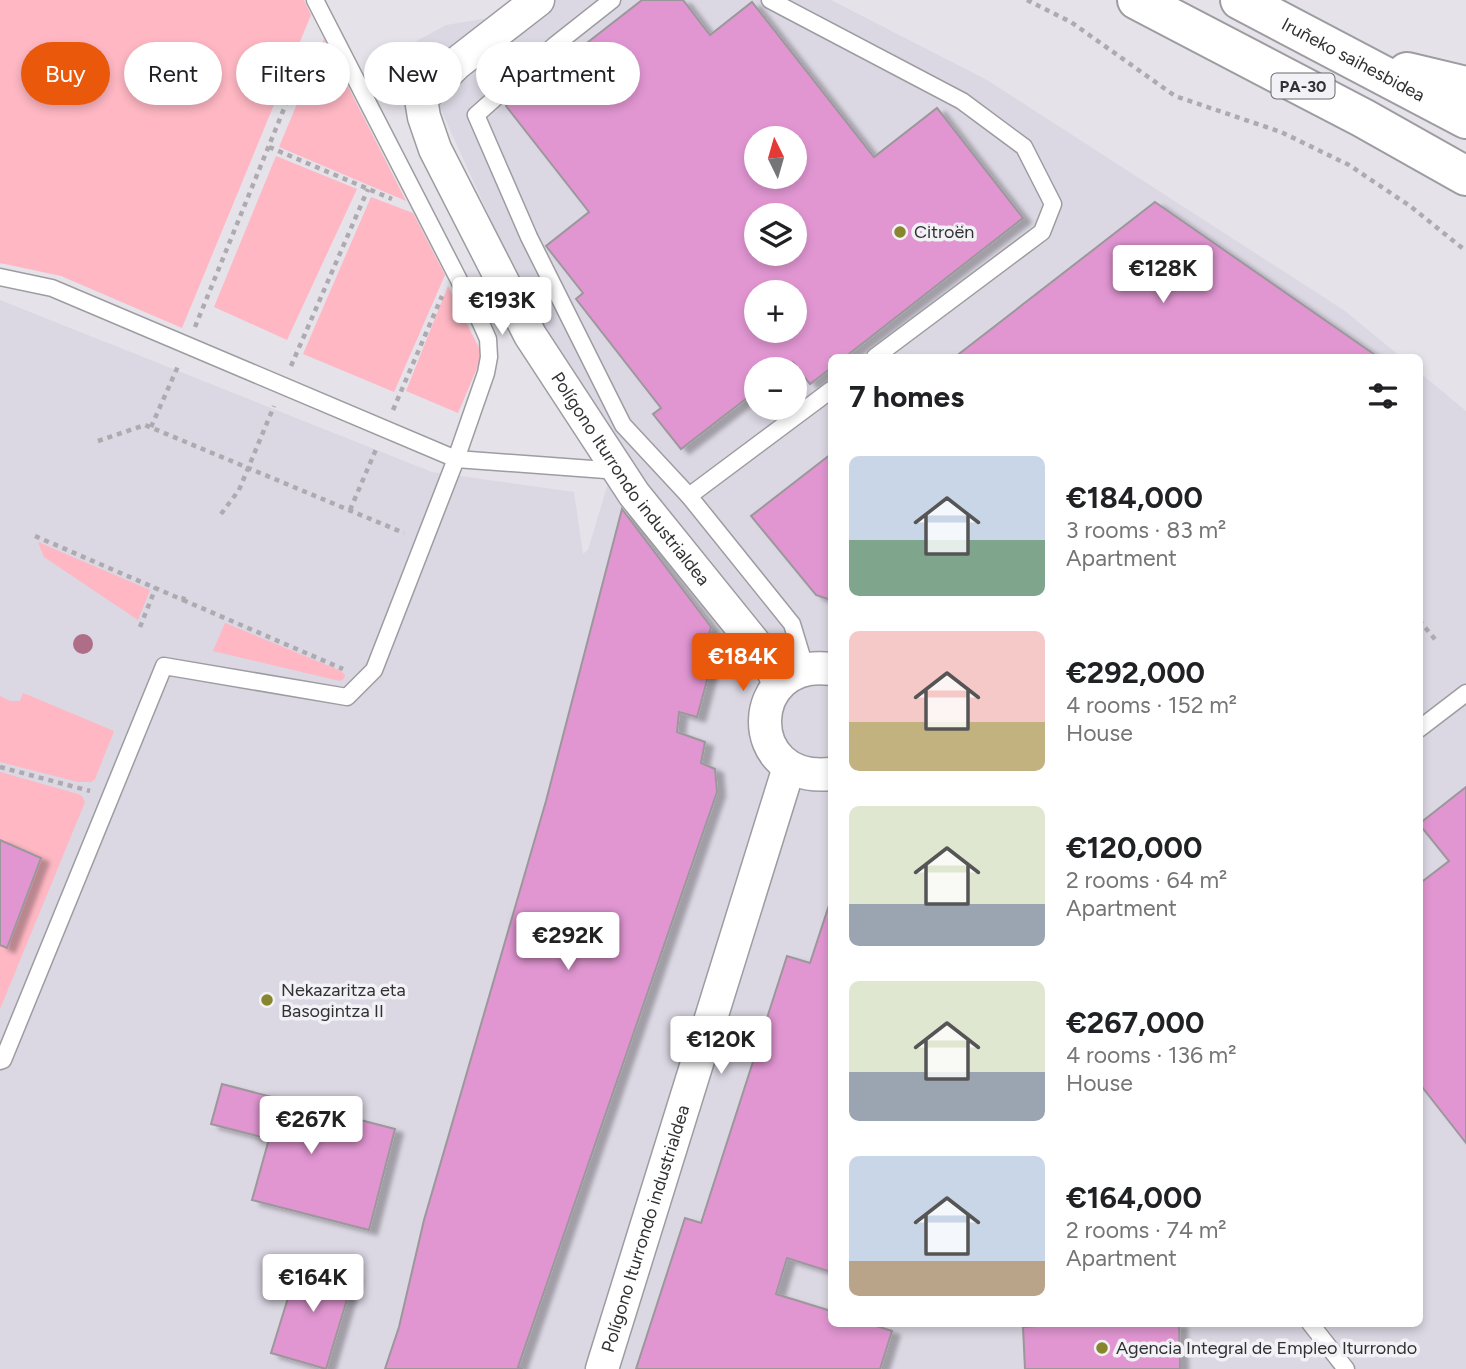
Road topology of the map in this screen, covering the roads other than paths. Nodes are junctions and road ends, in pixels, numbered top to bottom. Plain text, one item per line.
1 (538, 0) edge
2 (612, 0) edge
3 (770, 0) edge
4 (1137, 0) edge
5 (1240, 0) edge
6 (318, 7) edge
7 (1348, 57) junction
8 (1466, 86) edge
9 (1466, 118) edge
10 (1466, 176) edge
11 (0, 277) edge
12 (879, 354) edge
13 (828, 392) edge
14 (456, 459) junction
15 (620, 471) junction
16 (689, 496) junction
17 (805, 674) edge
18 (1466, 694) edge
19 (1423, 726) edge
20 (789, 766) junction
21 (828, 774) edge
22 (0, 1061) edge
23 (1313, 1327) edge
24 (602, 1369) edge
25 (1346, 1369) edge

1 - 15 street, Polígono Iturrondo industrialdea
2 - 16 lane
3 - 12 lane
4 - 10 highway, PA-30
5 - 7 highway, Iruñeko saihesbidea / PA-30
6 - 14 lane
7 - 8 highway
7 - 9 highway, Iruñeko saihesbidea / PA-30
11 - 14 lane
13 - 16 lane
14 - 15 lane
14 - 22 lane
15 - 17 street, Polígono Iturrondo industrialdea
16 - 17 lane
17 - 20 street
18 - 19 lane
20 - 21 street
20 - 24 street, Polígono Iturrondo industrialdea
23 - 25 lane

